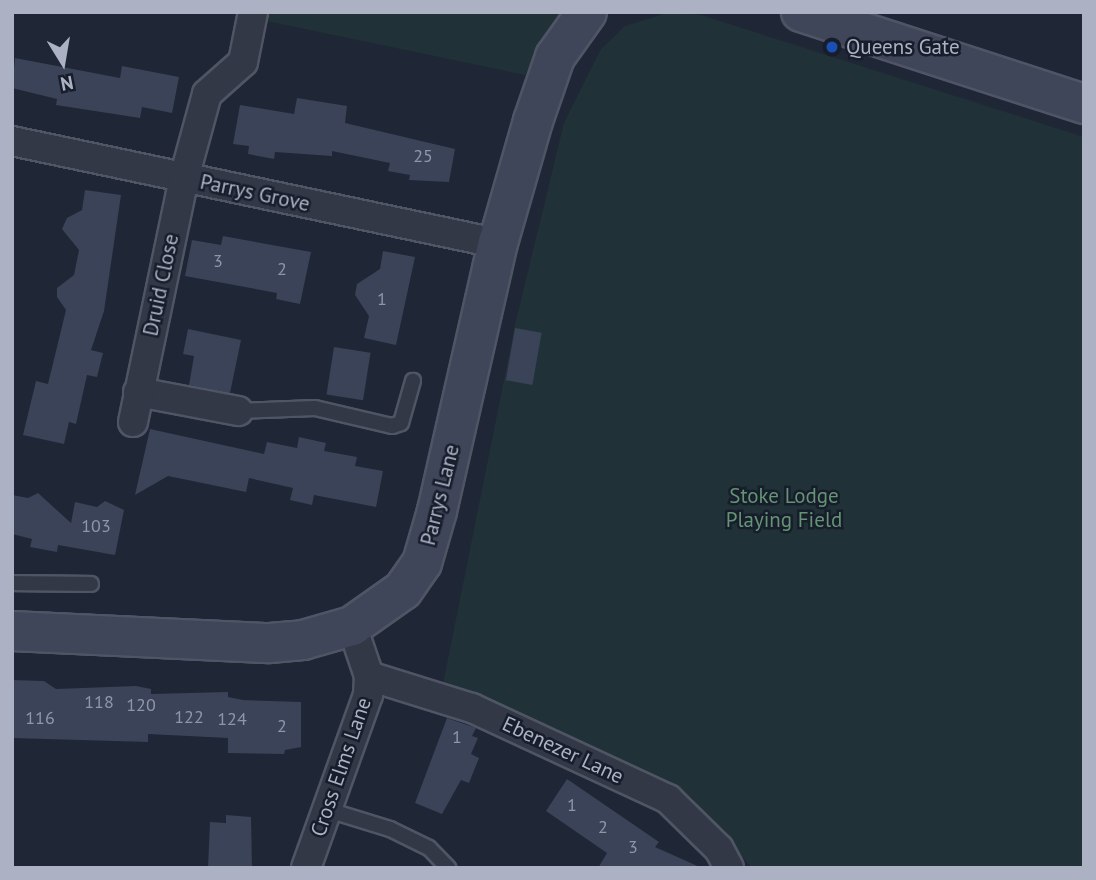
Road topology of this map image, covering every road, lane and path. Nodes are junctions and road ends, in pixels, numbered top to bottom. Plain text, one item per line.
1 (253, 12) edge
2 (587, 12) edge
3 (801, 12) edge
4 (1084, 104) edge
5 (12, 141) edge
6 (184, 178) junction
7 (498, 243) junction
8 (413, 381) dead end
9 (138, 392) junction
10 (238, 411) joint
11 (133, 422) dead end
12 (12, 583) edge
13 (91, 584) dead end
14 (352, 626) junction
15 (12, 631) edge
16 (369, 676) junction
17 (325, 809) junction
18 (306, 868) edge
19 (448, 868) edge
20 (729, 868) edge

1 - 6 street, Druid Close
2 - 7 main road, Parrys Lane
3 - 4 main road
5 - 6 street, Parrys Grove
6 - 7 street, Parrys Grove
6 - 9 street, Druid Close
7 - 14 main road, Parrys Lane
8 - 10 lane
9 - 10 street
9 - 11 street, Druid Close
12 - 13 lane
14 - 15 main road, Parrys Lane
14 - 16 street, Cross Elms Lane
16 - 17 street, Cross Elms Lane
16 - 20 street, Ebenezer Lane
17 - 18 street, Cross Elms Lane
17 - 19 lane

